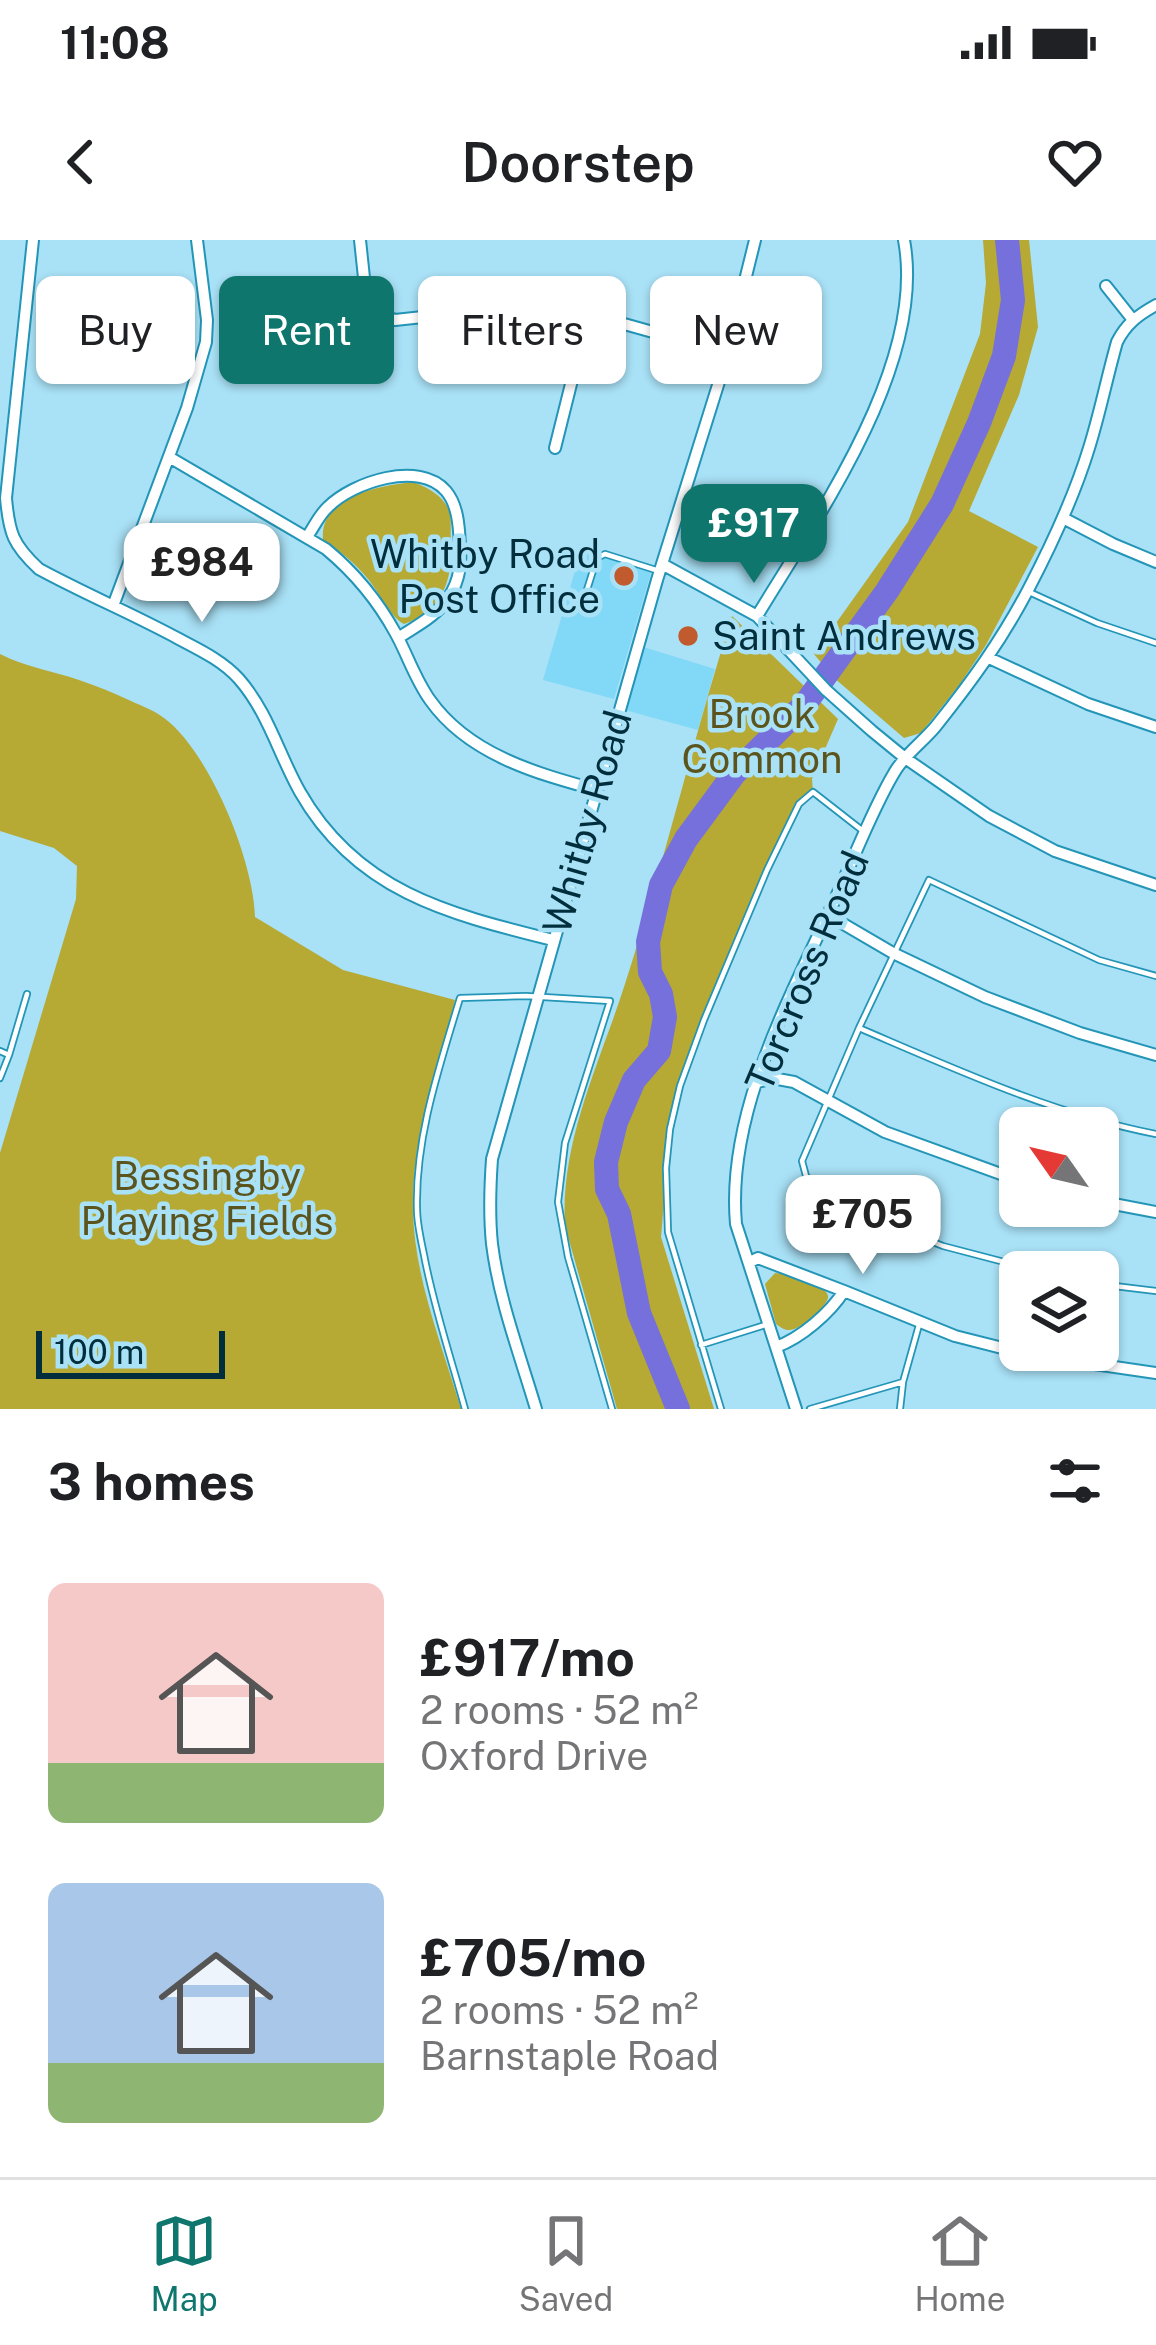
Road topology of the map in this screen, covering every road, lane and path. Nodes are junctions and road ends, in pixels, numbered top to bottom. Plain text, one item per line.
1 (33, 240) edge
2 (197, 240) edge
3 (360, 240) edge
4 (754, 240) edge
5 (904, 240) edge
6 (363, 276) edge
7 (746, 276) edge
8 (1106, 286) dead end
9 (1156, 305) edge
10 (1133, 320) junction
11 (571, 384) edge
12 (718, 384) edge
13 (555, 448) dead end
14 (170, 457) junction
15 (1063, 518) junction
16 (308, 538) junction
17 (1156, 562) edge
18 (661, 568) junction
19 (1028, 591) junction
20 (585, 596) dead end
21 (113, 606) junction
22 (757, 616) junction
23 (398, 638) junction
24 (1156, 643) edge
25 (989, 658) junction
26 (1156, 727) edge
27 (905, 758) junction
28 (597, 790) junction
29 (865, 834) junction
30 (1156, 885) edge
31 (828, 915) junction
32 (553, 940) junction
33 (893, 953) junction
34 (1156, 976) edge
35 (27, 994) dead end
36 (537, 997) junction
37 (859, 1028) junction
38 (0, 1051) edge
39 (9, 1055) junction
40 (1156, 1055) edge
41 (0, 1078) edge
42 (758, 1082) junction
43 (827, 1100) junction
44 (1156, 1135) edge
45 (999, 1173) edge
46 (1119, 1206) edge
47 (1156, 1212) edge
48 (999, 1261) edge
49 (750, 1262) junction
50 (1119, 1287) edge
51 (844, 1291) junction
52 (1156, 1292) edge
53 (920, 1322) junction
54 (769, 1324) junction
55 (701, 1345) junction
56 (776, 1347) junction
57 (1156, 1373) edge
58 (903, 1382) junction
59 (465, 1409) edge
60 (536, 1409) edge
61 (612, 1409) edge
62 (721, 1409) edge
63 (796, 1409) edge
64 (810, 1409) edge
65 (900, 1409) edge

1 - 21 street
2 - 14 street
3 - 6 street
4 - 7 street, Whitby Road
5 - 22 street
8 - 10 street
9 - 10 street
10 - 15 street, Torcross Road
11 - 13 street
12 - 18 street, Whitby Road
14 - 16 street
14 - 21 street
15 - 17 street
15 - 19 street, Torcross Road
16 - 23 street
16 - 23 street
18 - 20 lane
18 - 22 street
18 - 28 street, Whitby Road
19 - 24 lane
19 - 25 street, Torcross Road
21 - 32 street
22 - 27 street
23 - 28 street
25 - 26 street
25 - 27 street, Torcross Road
27 - 29 street, Torcross Road
27 - 30 street
28 - 32 street, Whitby Road
29 - 31 street, Torcross Road
29 - 55 lane
31 - 33 street
31 - 42 street, Torcross Road
32 - 36 street, Whitby Road
33 - 34 lane
33 - 37 lane
33 - 40 street
35 - 39 lane
36 - 59 lane
36 - 60 street, Whitby Road
36 - 61 lane
37 - 43 lane
37 - 44 lane
38 - 39 lane
39 - 41 lane
42 - 43 street
42 - 49 street, Torcross Road
43 - 45 street
43 - 48 lane
46 - 47 street
49 - 51 street
49 - 54 street, Torcross Road
50 - 52 lane
51 - 53 street
51 - 56 street
53 - 57 street
53 - 58 lane
54 - 55 lane
54 - 56 street, Torcross Road
55 - 62 lane
56 - 63 street, Torcross Road
58 - 64 lane
58 - 65 lane

